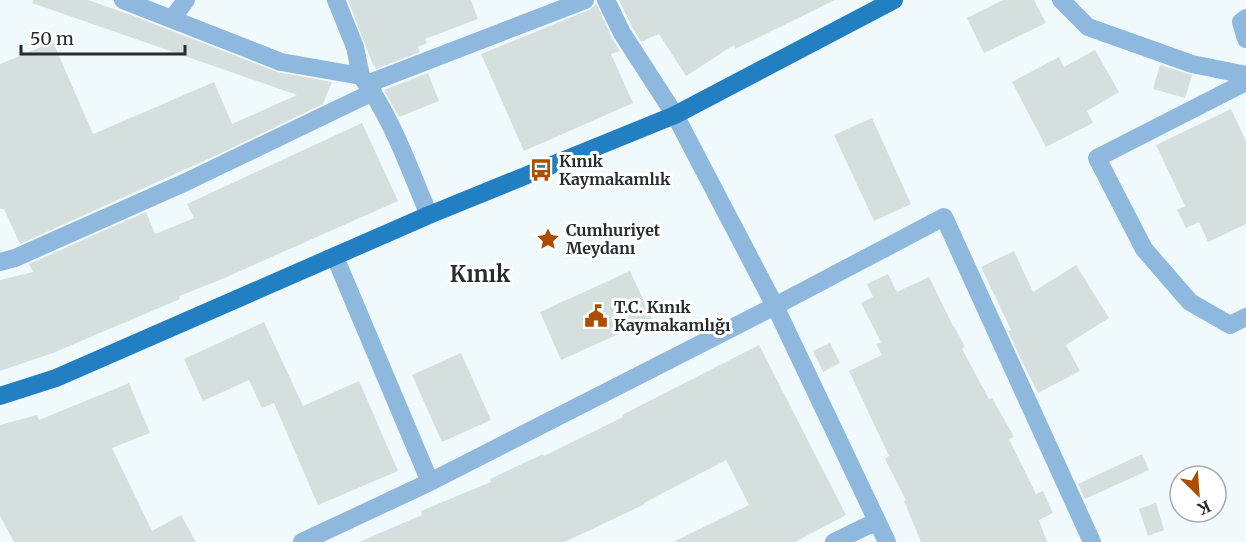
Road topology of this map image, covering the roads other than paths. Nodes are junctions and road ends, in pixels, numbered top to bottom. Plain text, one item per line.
1 (123, 0) edge
2 (186, 0) edge
3 (336, 0) edge
4 (585, 0) edge
5 (606, 0) edge
6 (894, 0) edge
7 (1061, 0) edge
8 (1246, 18) edge
9 (172, 19) junction
10 (1246, 39) edge
11 (1246, 75) edge
12 (1246, 82) edge
13 (367, 84) junction
14 (675, 115) junction
15 (429, 215) junction
16 (335, 257) junction
17 (0, 262) edge
18 (775, 306) junction
19 (1246, 317) edge
20 (0, 396) edge
21 (430, 482) junction
22 (877, 521) junction
23 (302, 542) edge
24 (834, 542) edge
25 (887, 542) edge
26 (1092, 542) edge

1 - 9 street
2 - 9 street
3 - 13 street
4 - 13 street
5 - 14 street
6 - 14 main road
7 - 11 street
8 - 10 street
9 - 13 street
12 - 19 street
13 - 15 street
13 - 17 street
14 - 15 main road
14 - 18 street
15 - 16 main road
16 - 20 main road
16 - 21 street
18 - 21 street
18 - 22 street
18 - 26 street
21 - 23 street
22 - 24 street
22 - 25 street

